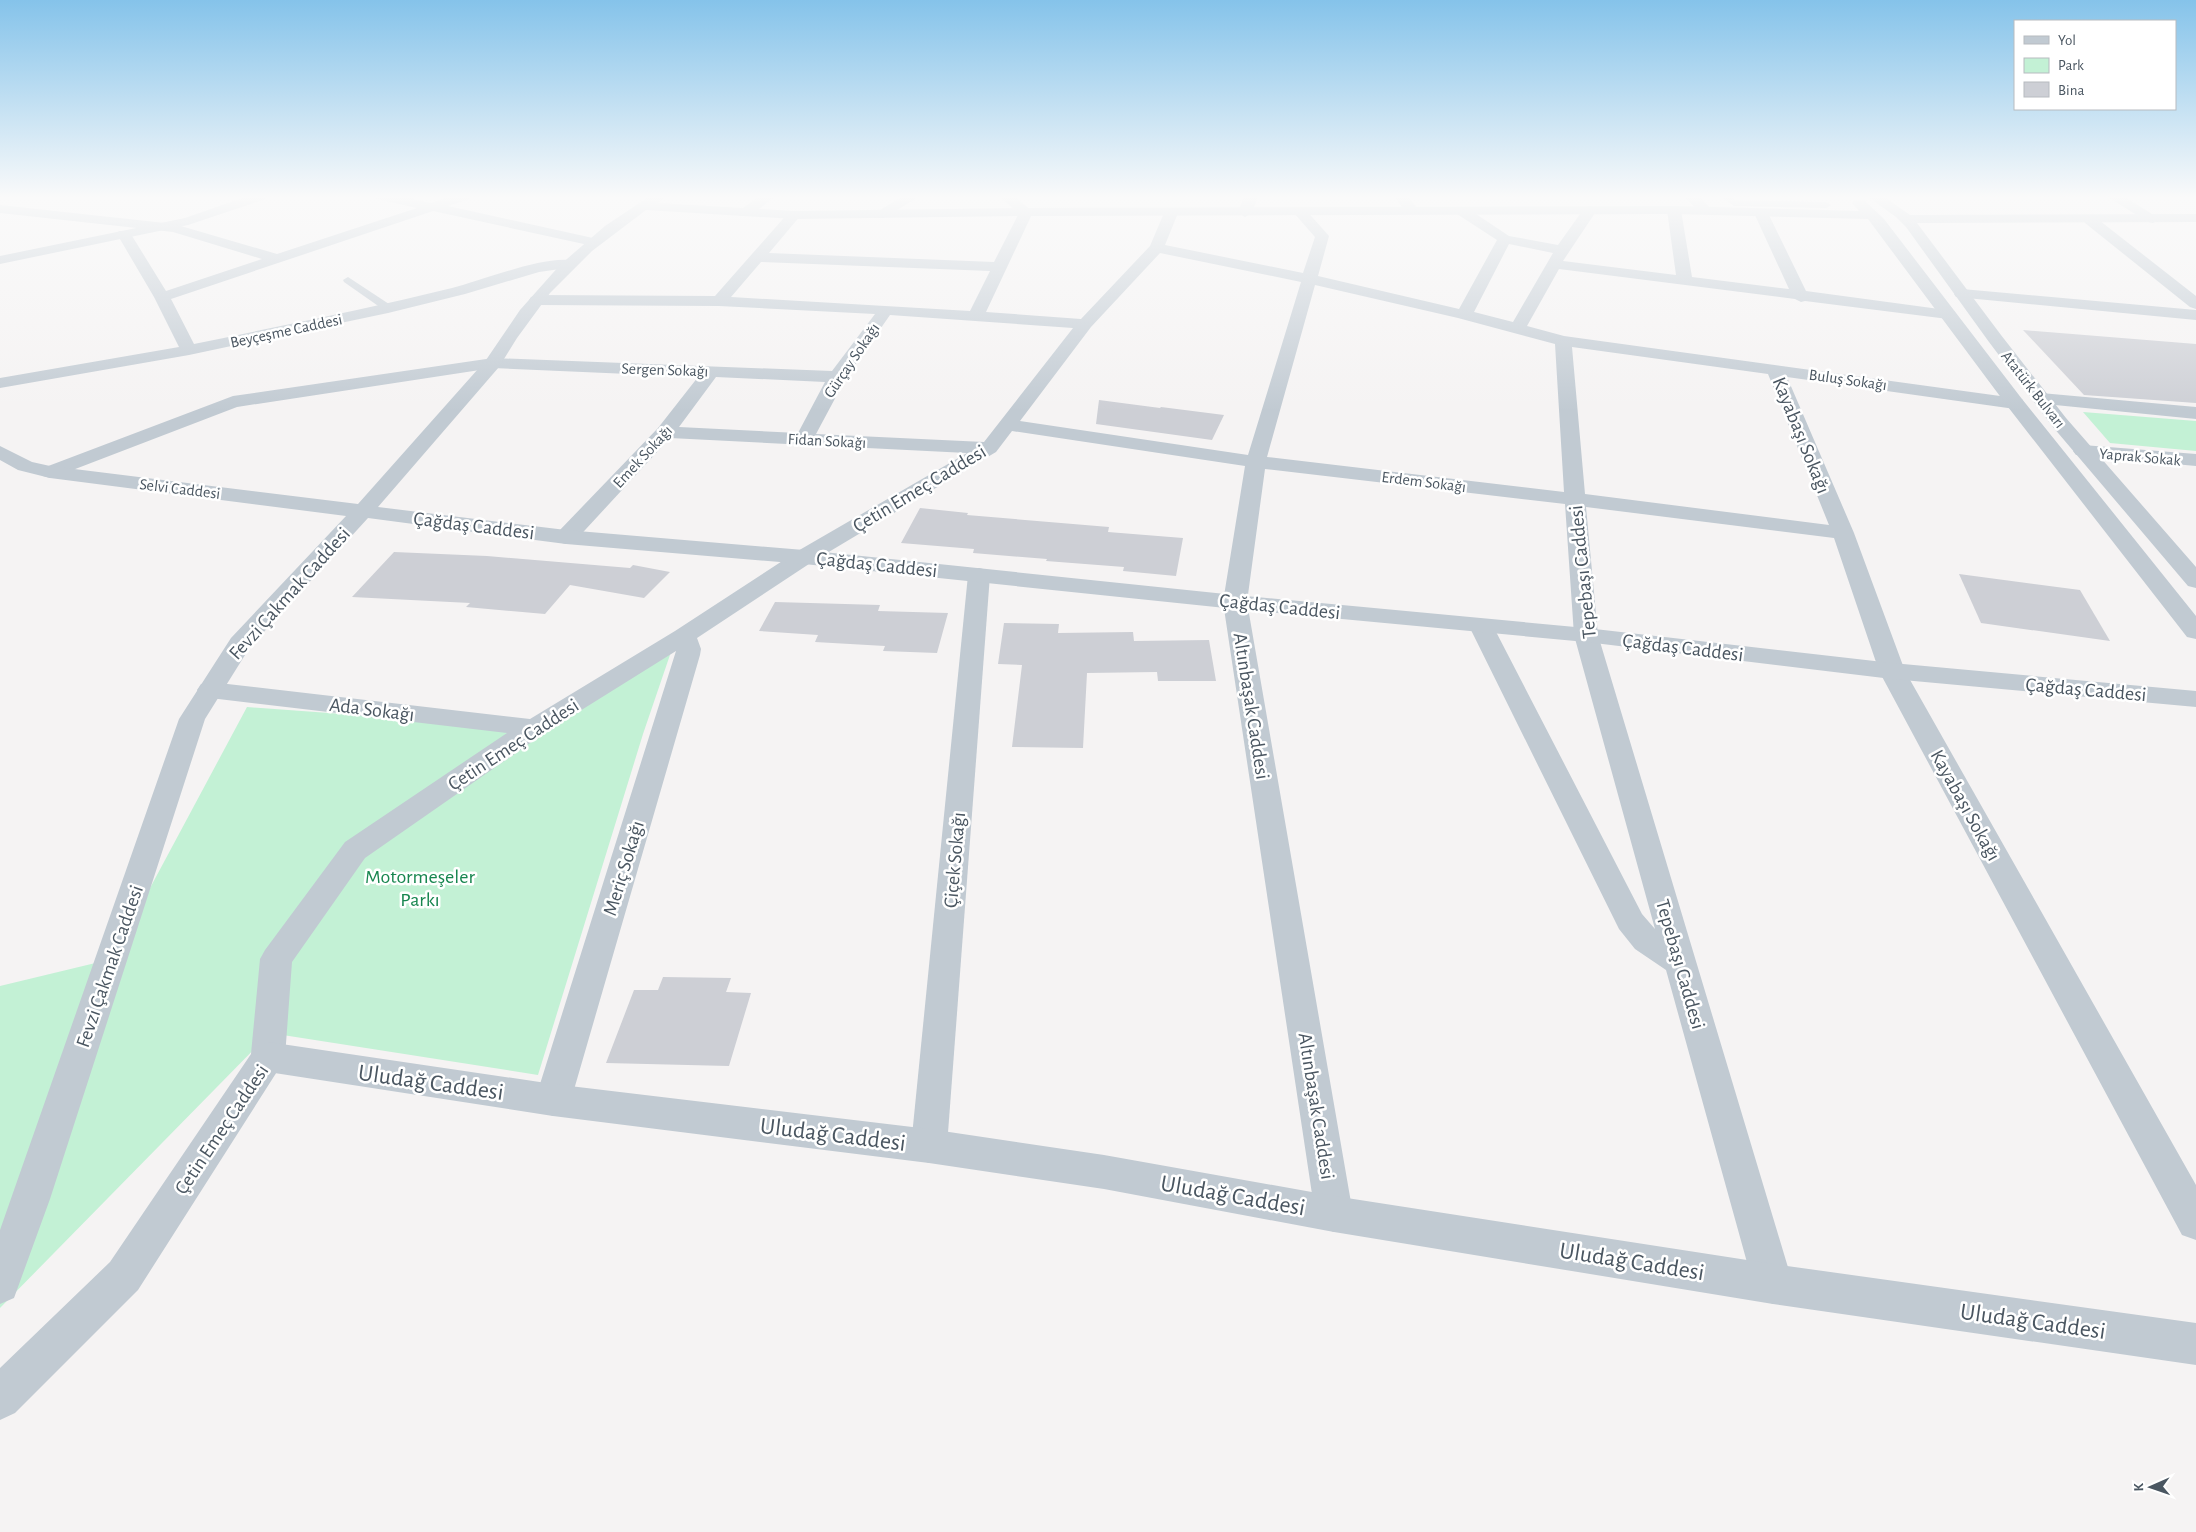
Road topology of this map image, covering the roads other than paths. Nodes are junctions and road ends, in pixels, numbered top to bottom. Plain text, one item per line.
1 (144, 267) edge
2 (248, 267) edge
3 (541, 267) edge
4 (566, 267) edge
5 (747, 267) edge
6 (1000, 267) edge
7 (1139, 267) edge
8 (1255, 267) edge
9 (1312, 267) edge
10 (1489, 267) edge
11 (1552, 267) edge
12 (1581, 267) edge
13 (1683, 267) edge
14 (1787, 267) edge
15 (1913, 267) edge
16 (1942, 267) edge
17 (2150, 267) edge
18 (1308, 278) junction
19 (348, 280) dead end
20 (1685, 281) junction
21 (1962, 294) junction
22 (162, 297) junction
23 (1801, 297) junction
24 (537, 300) junction
25 (719, 302) junction
26 (2196, 304) edge
27 (388, 308) junction
28 (886, 310) junction
29 (1464, 314) junction
30 (1948, 314) junction
31 (2196, 315) edge
32 (976, 316) junction
33 (1085, 324) junction
34 (1518, 328) junction
35 (1563, 341) junction
36 (188, 350) junction
37 (492, 363) junction
38 (1775, 368) junction
39 (712, 371) junction
40 (837, 377) junction
41 (0, 383) edge
42 (2041, 399) junction
43 (2015, 403) junction
44 (2196, 413) edge
45 (1007, 425) junction
46 (665, 432) junction
47 (804, 439) junction
48 (989, 448) junction
49 (2083, 451) junction
50 (0, 452) edge
51 (2196, 460) edge
52 (1256, 462) junction
53 (50, 472) junction
54 (1575, 499) junction
55 (364, 510) junction
56 (1843, 533) junction
57 (566, 537) junction
58 (804, 556) junction
59 (979, 575) junction
60 (2196, 581) edge
61 (1235, 602) junction
62 (1481, 626) junction
63 (2196, 632) edge
64 (684, 636) junction
65 (1586, 636) junction
66 (1892, 671) junction
67 (210, 690) junction
68 (2196, 699) edge
69 (534, 728) junction
70 (1681, 963) junction
71 (268, 1057) junction
72 (553, 1100) junction
73 (929, 1146) junction
74 (1334, 1214) junction
75 (2196, 1222) edge
76 (0, 1284) edge
77 (1773, 1284) junction
78 (2196, 1344) edge
79 (0, 1398) edge

1 - 22 street
2 - 22 street
3 - 27 street, Beyçeşme Caddesi
4 - 24 street, Fevzi Çakmak Caddesi
5 - 25 street
6 - 32 street
7 - 33 street, Çetin Emeç Caddesi
8 - 18 street
9 - 18 street, Altınbaşak Caddesi
10 - 29 street
11 - 34 street
12 - 20 street
13 - 20 street
14 - 23 street
15 - 30 street
16 - 21 street, Atatürk Bulvarı
17 - 26 street
18 - 29 street
18 - 52 street, Altınbaşak Caddesi
19 - 27 lane
20 - 23 street
21 - 31 street
21 - 42 street, Atatürk Bulvarı
22 - 36 street
23 - 30 street
24 - 25 street
24 - 37 street, Fevzi Çakmak Caddesi
25 - 28 street
27 - 36 street, Beyçeşme Caddesi
28 - 32 street
28 - 40 street, Gürçay Sokağı
29 - 34 street
30 - 43 street
32 - 33 street
33 - 45 street, Çetin Emeç Caddesi
34 - 35 street
35 - 38 street, Buluş Sokağı
35 - 54 street, Tepebaşı Caddesi
36 - 41 street, Beyçeşme Caddesi
37 - 39 street, Sergen Sokağı
37 - 53 street, Sergen Sokağı
37 - 55 street, Fevzi Çakmak Caddesi
38 - 43 street, Buluş Sokağı
38 - 56 street, Kayabaşı Sokağı
39 - 40 street, Sergen Sokağı
39 - 46 street, Emek Sokağı
40 - 47 street, Gürçay Sokağı
42 - 44 street
42 - 49 street, Atatürk Bulvarı
43 - 63 street
45 - 48 street, Çetin Emeç Caddesi
45 - 52 street, Erdem Sokağı
46 - 47 street, Fidan Sokağı
46 - 57 street, Emek Sokağı
47 - 48 street, Fidan Sokağı
48 - 58 street, Çetin Emeç Caddesi
49 - 51 street, Yaprak Sokak
49 - 60 street, Atatürk Bulvarı
50 - 53 street, Selvi Caddesi
52 - 54 street, Erdem Sokağı
52 - 61 street, Altınbaşak Caddesi
53 - 55 street, Selvi Caddesi
54 - 56 street, Erdem Sokağı
54 - 65 street, Tepebaşı Caddesi
55 - 57 street, Çağdaş Caddesi
55 - 67 street, Fevzi Çakmak Caddesi
56 - 66 street, Kayabaşı Sokağı
57 - 58 street, Çağdaş Caddesi
58 - 59 street, Çağdaş Caddesi
58 - 64 street, Çetin Emeç Caddesi
59 - 61 street, Çağdaş Caddesi
59 - 73 street, Çiçek Sokağı
61 - 62 street, Çağdaş Caddesi
61 - 74 street, Altınbaşak Caddesi
62 - 65 street, Çağdaş Caddesi
62 - 70 street
64 - 69 street, Çetin Emeç Caddesi
64 - 72 street, Meriç Sokağı
65 - 66 street, Çağdaş Caddesi
65 - 70 street, Tepebaşı Caddesi
66 - 68 street, Çağdaş Caddesi
66 - 75 street, Kayabaşı Sokağı
67 - 69 street, Ada Sokağı
67 - 76 street, Fevzi Çakmak Caddesi
69 - 71 street, Çetin Emeç Caddesi
70 - 77 street, Tepebaşı Caddesi
71 - 72 street, Uludağ Caddesi
71 - 79 street, Çetin Emeç Caddesi
72 - 73 street, Uludağ Caddesi
73 - 74 street, Uludağ Caddesi
74 - 77 street, Uludağ Caddesi
77 - 78 street, Uludağ Caddesi

